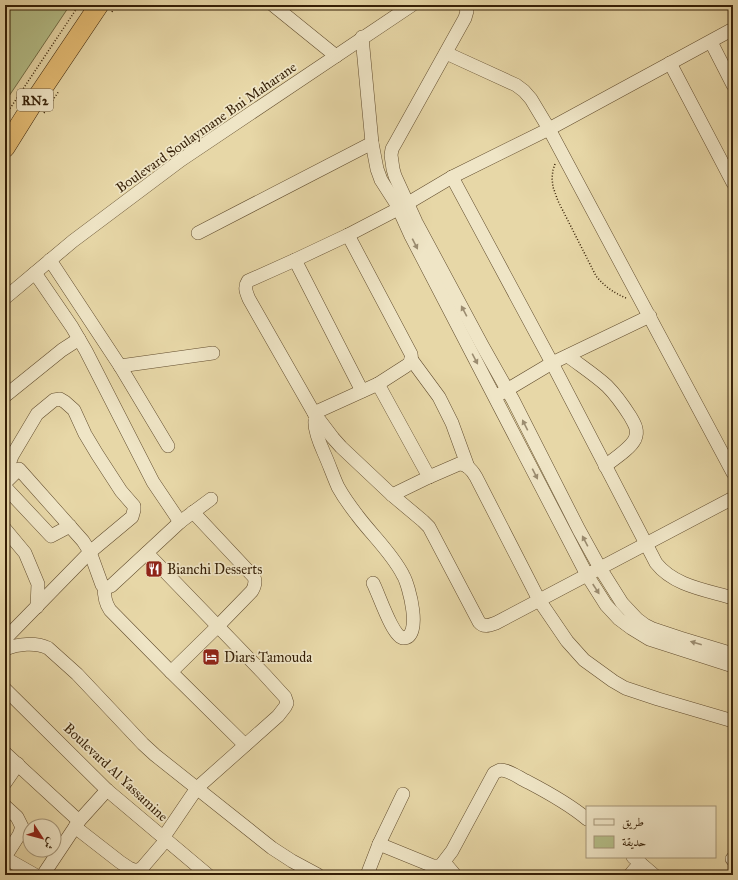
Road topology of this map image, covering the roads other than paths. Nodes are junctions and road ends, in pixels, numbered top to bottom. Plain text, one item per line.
1 (87, 5) edge
2 (99, 5) edge
3 (272, 5) edge
4 (412, 5) edge
5 (465, 5) edge
6 (733, 30) edge
7 (362, 37) junction
8 (711, 42) junction
9 (446, 53) junction
10 (336, 56) junction
11 (670, 63) junction
12 (733, 85) edge
13 (5, 126) edge
14 (549, 129) junction
15 (372, 143) junction
16 (5, 148) edge
17 (452, 177) junction
18 (733, 183) edge
19 (403, 206) junction
20 (198, 233) dead end
21 (348, 235) junction
22 (50, 260) junction
23 (295, 260) junction
24 (35, 273) junction
25 (5, 298) edge
26 (650, 316) junction
27 (79, 338) junction
28 (213, 353) dead end
29 (568, 356) junction
30 (411, 359) junction
31 (552, 363) junction
32 (120, 366) junction
33 (378, 384) junction
34 (507, 390) junction
35 (362, 391) junction
36 (5, 396) edge
37 (495, 396) junction
38 (316, 416) junction
39 (168, 446) dead end
40 (605, 466) junction
41 (468, 467) junction
42 (5, 472) edge
43 (733, 473) edge
44 (429, 477) junction
45 (5, 483) edge
46 (5, 487) edge
47 (392, 495) junction
48 (733, 498) edge
49 (210, 499) dead end
50 (193, 512) junction
51 (180, 522) junction
52 (70, 526) junction
53 (5, 529) edge
54 (645, 544) junction
55 (90, 552) junction
56 (147, 553) junction
57 (600, 568) junction
58 (587, 575) junction
59 (373, 583) dead end
60 (104, 586) junction
61 (733, 598) edge
62 (539, 600) junction
63 (37, 607) junction
64 (218, 626) junction
65 (5, 639) edge
66 (5, 649) edge
67 (733, 654) edge
68 (733, 666) edge
69 (171, 672) junction
70 (5, 689) edge
71 (733, 721) edge
72 (245, 745) junction
73 (5, 753) edge
74 (18, 764) junction
75 (5, 784) edge
76 (197, 788) junction
77 (107, 790) junction
78 (403, 794) dead end
79 (5, 806) edge
80 (586, 818) edge
81 (77, 824) junction
82 (165, 839) junction
83 (379, 844) junction
84 (5, 857) edge
85 (636, 860) edge
86 (444, 862) junction
87 (44, 874) edge
88 (208, 875) edge
89 (318, 875) edge
90 (367, 875) edge
91 (455, 875) edge
92 (630, 875) edge
93 (654, 875) edge

1 - 13 highway, RN2
2 - 16 highway, RN2
3 - 10 street
4 - 7 street, Boulevard Soulaymane Bni Maharane
5 - 9 street
6 - 8 street
7 - 10 street, Boulevard Soulaymane Bni Maharane
7 - 15 street
8 - 11 street
8 - 12 street
9 - 14 street
9 - 19 street
10 - 22 street, Boulevard Soulaymane Bni Maharane
11 - 14 street
11 - 18 street
14 - 17 street
14 - 26 street
15 - 19 street
15 - 20 street
17 - 19 street
17 - 31 street
19 - 21 street
34 -> 19 street
19 -> 37 street
21 - 23 street
21 - 30 street
22 - 24 street, Boulevard Soulaymane Bni Maharane
22 - 32 street
23 - 35 street
23 - 38 street
24 - 25 street, Boulevard Soulaymane Bni Maharane
24 - 27 street
26 - 29 street
26 - 43 street
27 - 36 street
27 - 51 street
28 - 32 street
29 - 31 street
29 - 40 street
30 - 33 street
30 - 41 street
31 - 34 street
31 - 40 street
32 - 39 street
33 - 35 street
33 - 44 street
34 - 37 street
57 -> 34 street
35 - 38 street
37 -> 58 street
38 - 47 street
38 - 59 street
40 - 54 street
41 - 44 street
41 - 62 street
42 - 55 street
44 - 47 street
45 - 52 street
46 - 52 street
47 - 62 street
48 - 54 street
49 - 50 street
50 - 51 street
50 - 64 street
51 - 56 street
52 - 55 street
53 - 63 street
54 - 57 street
54 - 61 street
55 - 60 street
55 - 63 street
56 - 60 street
56 - 64 street
57 - 58 street
67 -> 57 street
58 - 62 street
58 -> 68 street
60 - 69 street
62 - 71 street
63 - 65 street
64 - 69 street
64 - 72 street
66 - 76 street
69 - 72 street
70 - 77 street, Boulevard Al Yassamine
72 - 76 street
73 - 74 street
74 - 75 street
74 - 81 street
76 - 82 street
76 - 89 street
77 - 81 street
77 - 82 street, Boulevard Al Yassamine
78 - 83 street
79 - 84 street
80 - 86 street
81 - 82 street
81 - 87 street
82 - 88 street, Boulevard Al Yassamine
83 - 86 street
83 - 90 street
84 - 87 street
85 - 92 street
85 - 93 street
86 - 91 street

